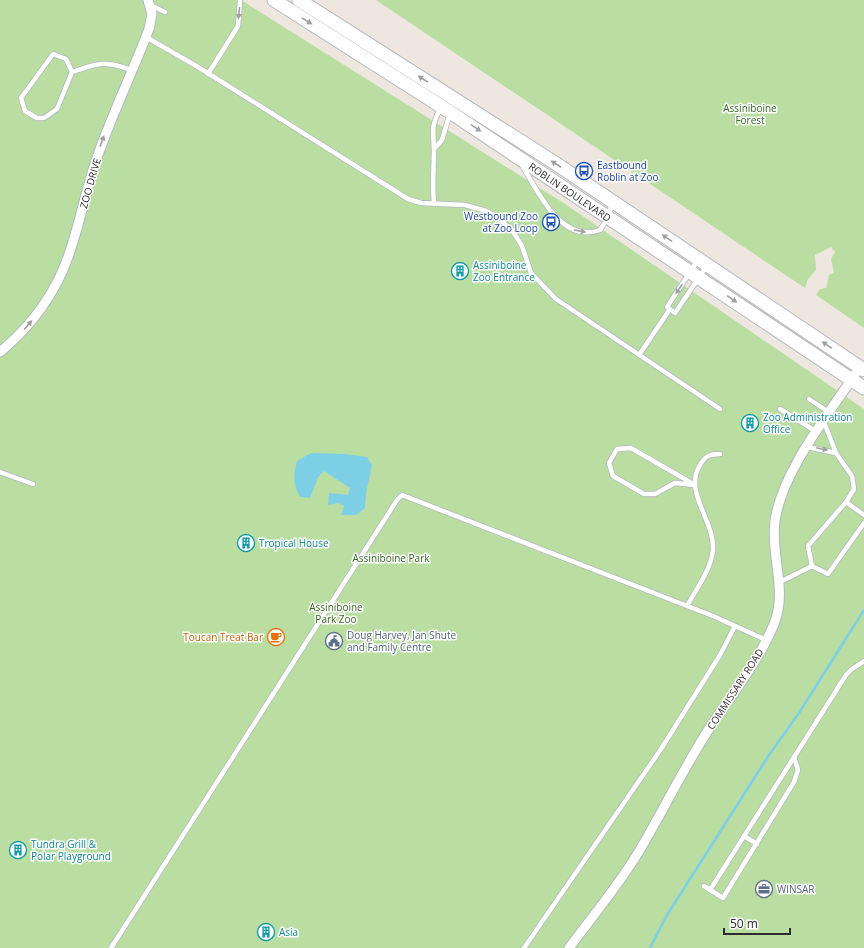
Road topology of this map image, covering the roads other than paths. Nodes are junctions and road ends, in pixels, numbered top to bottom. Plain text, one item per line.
1 (240, 0) edge
2 (274, 0) edge
3 (299, 0) edge
4 (149, 3) edge
5 (165, 12) dead end
6 (146, 37) junction
7 (132, 70) junction
8 (72, 72) junction
9 (208, 74) junction
10 (450, 103) junction
11 (434, 149) junction
12 (517, 157) junction
13 (612, 201) junction
14 (434, 203) junction
15 (608, 218) junction
16 (703, 262) junction
17 (695, 274) junction
18 (668, 308) junction
19 (0, 352) edge
20 (640, 355) junction
21 (862, 368) edge
22 (852, 380) junction
23 (864, 388) edge
24 (809, 399) dead end
25 (720, 409) dead end
26 (780, 409) dead end
27 (830, 412) junction
28 (824, 422) junction
29 (817, 432) junction
30 (807, 447) junction
31 (836, 453) junction
32 (720, 454) dead end
33 (0, 472) edge
34 (33, 484) dead end
35 (695, 485) junction
36 (846, 502) junction
37 (864, 515) edge
38 (864, 523) edge
39 (812, 566) junction
40 (780, 582) junction
41 (687, 606) junction
42 (734, 626) junction
43 (766, 640) junction
44 (864, 661) edge
45 (794, 757) junction
46 (744, 836) junction
47 (757, 844) junction
48 (704, 886) dead end
49 (710, 890) junction
50 (111, 948) edge
51 (524, 948) edge
52 (569, 948) edge

1 -> 9 lane
2 -> 10 main road, ROBLIN BOULEVARD
10 -> 3 main road, ROBLIN BOULEVARD
4 - 5 lane
4 - 6 street, ZOO DRIVE
6 - 7 street, ZOO DRIVE
6 - 9 lane
7 - 8 lane
19 -> 7 street, ZOO DRIVE
8 - 8 lane
9 - 14 lane
10 - 11 lane
10 - 11 lane
10 -> 12 main road, ROBLIN BOULEVARD
13 -> 10 main road, ROBLIN BOULEVARD
11 - 14 lane
12 - 15 main road, ROBLIN BOULEVARD
12 -> 15 lane
13 - 15 lane
16 -> 13 main road, ROBLIN BOULEVARD
14 - 20 lane
15 - 17 main road, ROBLIN BOULEVARD
16 - 17 lane
16 - 17 lane
21 -> 16 main road, ROBLIN BOULEVARD
17 -> 18 lane
17 - 18 lane
17 -> 22 main road, ROBLIN BOULEVARD
18 - 20 lane
20 - 25 lane
21 - 22 street, COMMISSARY ROAD
22 - 23 main road, ROBLIN BOULEVARD
22 - 27 street, COMMISSARY ROAD
24 - 27 lane
26 - 29 lane
27 - 28 street, COMMISSARY ROAD
28 - 29 street, COMMISSARY ROAD
28 - 31 lane
29 - 30 street, COMMISSARY ROAD
30 -> 31 lane
30 - 40 street, COMMISSARY ROAD
31 - 36 lane
32 - 35 lane
33 - 34 lane
35 - 35 lane
35 - 41 lane
36 - 37 lane
36 - 39 lane
38 - 39 lane
39 - 40 lane
40 - 43 street, COMMISSARY ROAD
41 - 42 lane
41 - 50 lane
42 - 43 lane
42 - 51 lane
43 - 52 street, COMMISSARY ROAD
44 - 45 lane
45 - 46 lane
45 - 47 lane
46 - 47 lane
46 - 49 lane
47 - 49 lane
48 - 49 lane

